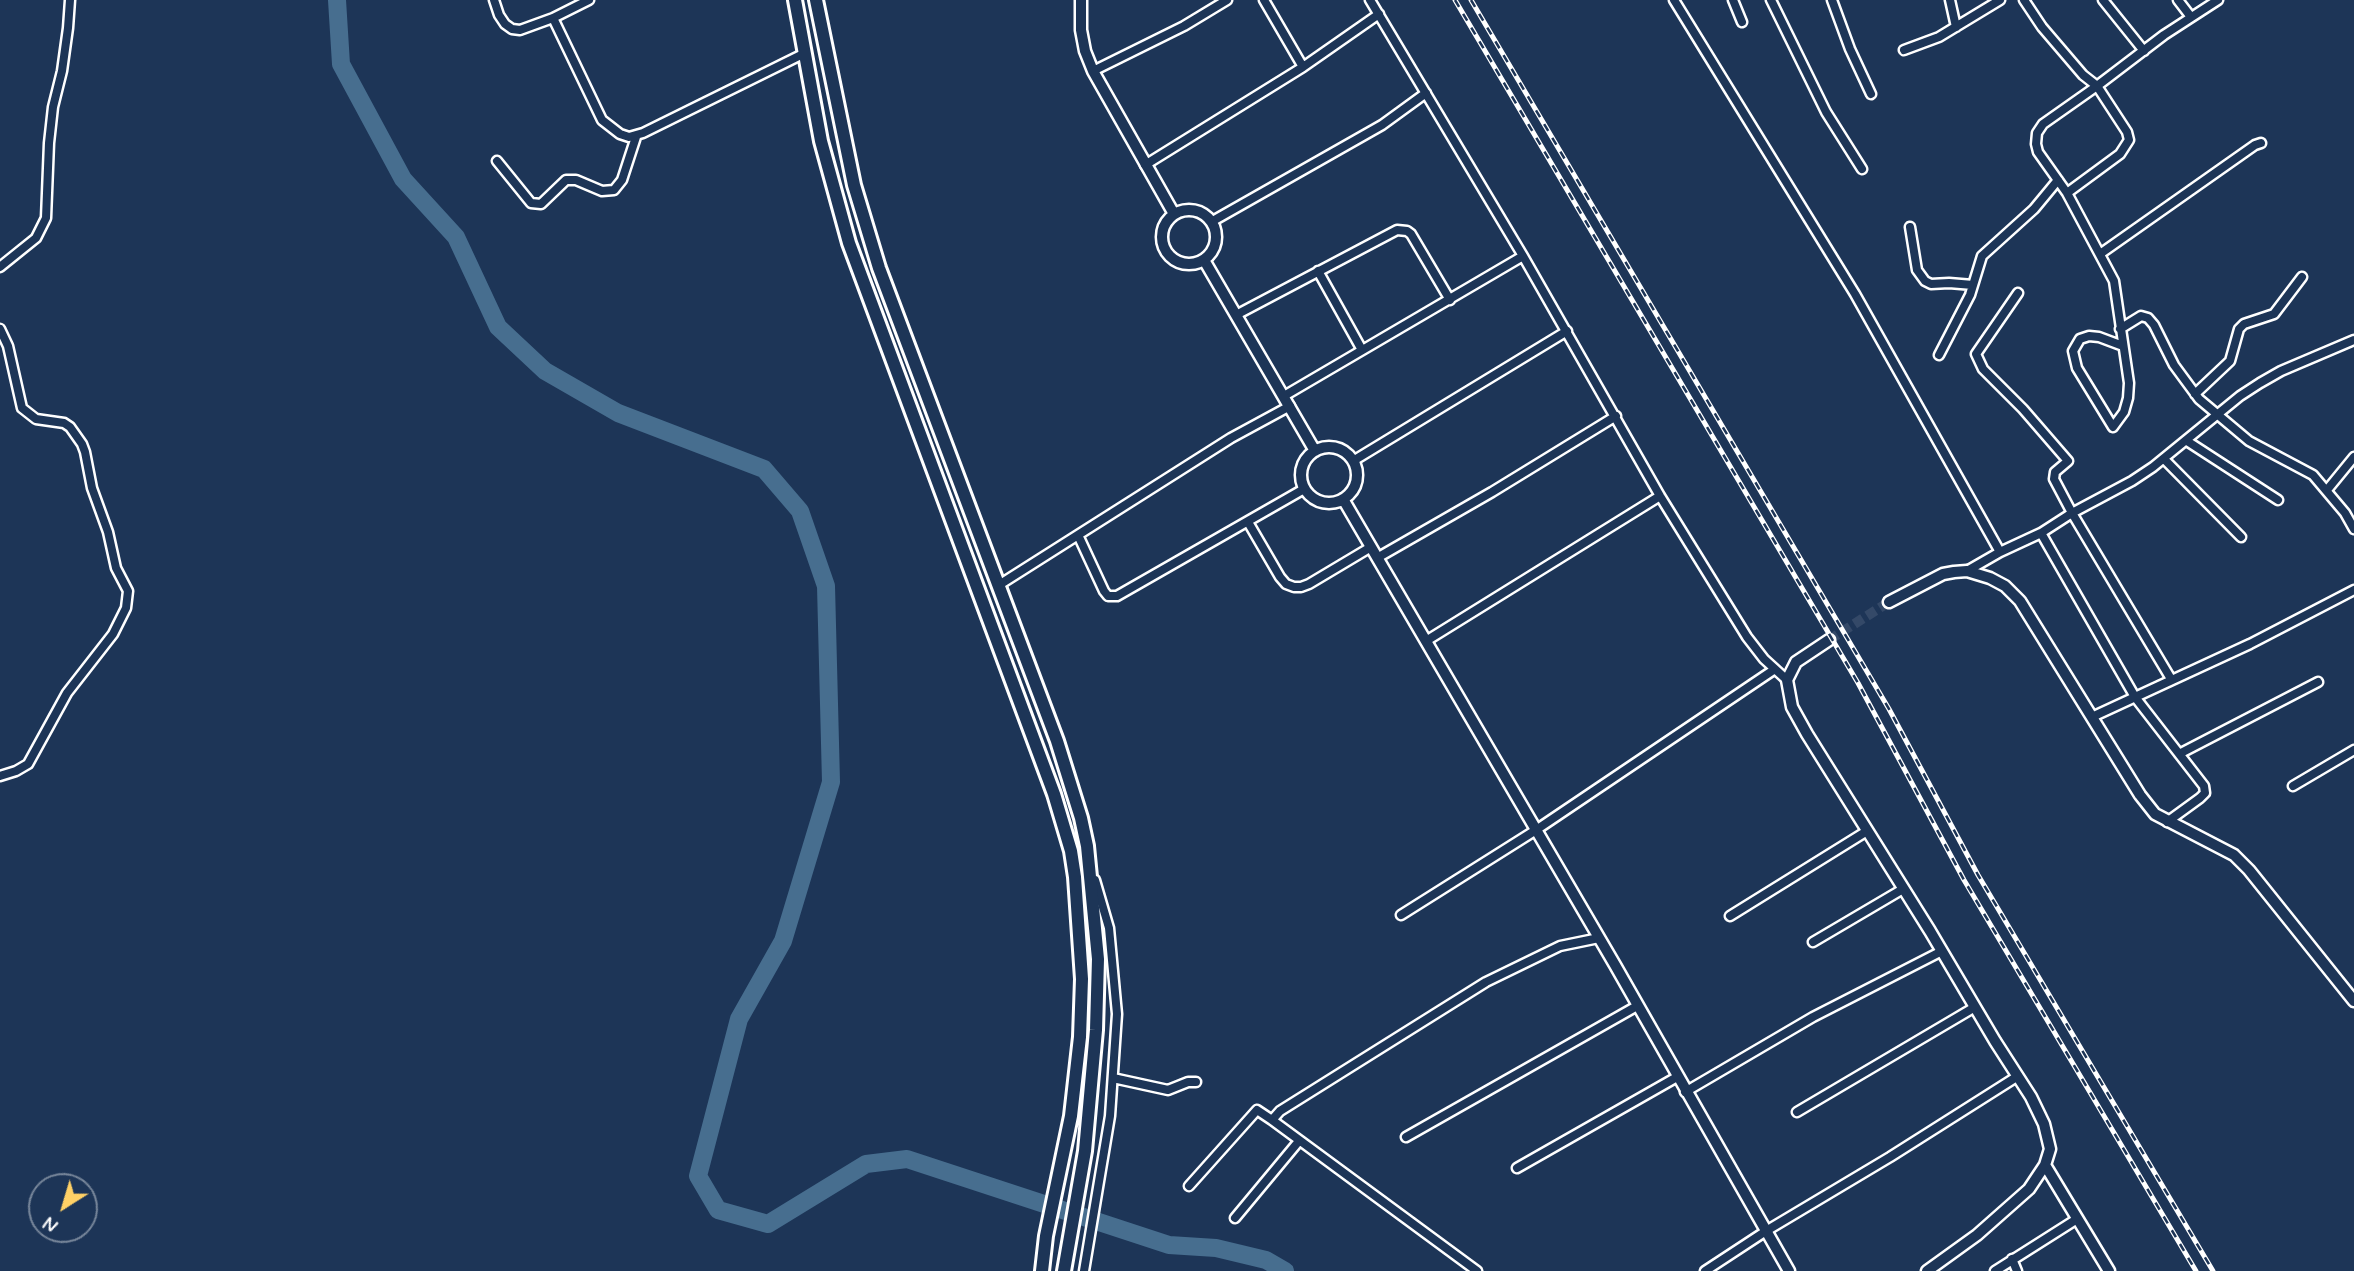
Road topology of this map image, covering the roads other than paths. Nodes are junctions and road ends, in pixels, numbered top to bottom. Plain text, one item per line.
1 (70, 0) edge
2 (494, 0) edge
3 (589, 0) edge
4 (795, 0) edge
5 (817, 0) edge
6 (1081, 0) edge
7 (1227, 0) edge
8 (1264, 0) edge
9 (1370, 0) edge
10 (1674, 0) edge
11 (1733, 0) edge
12 (1772, 0) edge
13 (1832, 0) edge
14 (1950, 0) edge
15 (2000, 0) edge
16 (2024, 0) edge
17 (2103, 0) edge
18 (2178, 0) edge
19 (2218, 0) edge
20 (1379, 14) junction
21 (553, 18) junction
22 (2191, 18) junction
23 (1742, 22) dead end
24 (1956, 27) junction
25 (1904, 50) dead end
26 (2144, 51) junction
27 (805, 53) junction
28 (1303, 67) junction
29 (1093, 71) junction
30 (2097, 86) junction
31 (1426, 93) junction
32 (1871, 94) dead end
33 (636, 137) junction
34 (2262, 143) dead end
35 (497, 161) dead end
36 (1145, 165) junction
37 (1862, 169) dead end
38 (2058, 180) junction
39 (2067, 193) junction
40 (1174, 214) junction
41 (1211, 222) junction
42 (1910, 227) dead end
43 (2100, 254) junction
44 (1523, 256) junction
45 (1204, 260) junction
46 (0, 267) edge
47 (1318, 271) junction
48 (2302, 277) dead end
49 (1973, 285) junction
50 (2018, 293) dead end
51 (1450, 299) junction
52 (1236, 315) junction
53 (0, 329) edge
54 (2120, 329) junction
55 (1567, 331) junction
56 (2354, 340) edge
57 (2123, 346) junction
58 (1362, 350) junction
59 (1939, 355) dead end
60 (2195, 394) junction
61 (1284, 396) junction
62 (1290, 406) junction
63 (2220, 414) junction
64 (1616, 416) junction
65 (2187, 441) junction
66 (1315, 451) junction
67 (2354, 457) edge
68 (2164, 458) junction
69 (1353, 461) junction
70 (1304, 489) junction
71 (2326, 490) junction
72 (1660, 496) junction
73 (1343, 499) junction
74 (2278, 500) dead end
75 (2072, 513) junction
76 (1248, 522) junction
77 (2354, 529) edge
78 (2041, 533) junction
79 (1078, 534) junction
80 (2241, 537) dead end
81 (1371, 547) junction
82 (2000, 552) junction
83 (1377, 558) junction
84 (1967, 571) junction
85 (999, 585) junction
86 (2354, 590) edge
87 (1889, 602) tunnel mouth
88 (1829, 640) tunnel mouth
89 (1426, 641) junction
90 (1775, 669) junction
91 (1787, 680) junction
92 (2171, 680) junction
93 (2318, 682) dead end
94 (2135, 697) junction
95 (2092, 717) junction
96 (2354, 750) edge
97 (2179, 754) junction
98 (0, 776) edge
99 (2293, 786) dead end
100 (2167, 822) junction
101 (1536, 830) junction
102 (1867, 831) junction
103 (1090, 864) junction
104 (1903, 889) junction
105 (1401, 915) dead end
106 (1730, 916) dead end
107 (1599, 939) junction
108 (1813, 942) dead end
109 (1942, 951) junction
110 (2354, 1001) edge
111 (1637, 1006) junction
112 (1975, 1007) junction
113 (2018, 1076) junction
114 (1677, 1077) junction
115 (1113, 1078) junction
116 (1196, 1082) dead end
117 (1685, 1091) junction
118 (1797, 1112) dead end
119 (1272, 1119) junction
120 (1406, 1137) dead end
121 (1299, 1141) junction
122 (2045, 1166) junction
123 (1517, 1168) dead end
124 (1189, 1186) dead end
125 (1235, 1218) dead end
126 (2077, 1219) junction
127 (1766, 1231) junction
128 (2012, 1259) junction
129 (1042, 1271) edge
130 (1065, 1271) edge
131 (1084, 1271) edge
132 (1477, 1271) edge
133 (1705, 1271) edge
134 (1788, 1271) edge
135 (1927, 1271) edge
136 (1995, 1271) edge
137 (2017, 1271) edge
138 (2109, 1271) edge

1 - 46 street
2 - 21 street
3 - 21 street
4 - 27 highway
5 - 85 highway
6 - 29 street
7 - 29 street
8 - 28 street
9 - 20 street
10 - 82 street
11 - 23 street
12 - 37 street
13 - 32 street
14 - 24 street
15 - 24 street
16 - 30 street
17 - 26 street
18 - 22 street
19 - 22 street
20 - 28 street
20 - 31 street
21 - 33 street
22 - 26 street
24 - 25 street
26 - 30 street
27 - 33 street
27 - 129 highway
28 - 36 street
29 - 36 street
30 - 38 street
30 - 39 street
31 - 41 street
31 - 44 street
33 - 35 street
34 - 43 street
36 - 40 street
38 - 39 street
38 - 49 street
39 - 43 street
40 - 41 street
40 - 45 street
41 - 45 street
42 - 49 street
43 - 54 street
44 - 51 street
44 - 55 street
45 - 52 street
47 - 51 street
47 - 52 street
47 - 58 street
48 - 60 street
49 - 59 street
50 - 75 street
51 - 58 street
52 - 61 street
53 - 98 street
54 - 57 street
54 - 60 street
55 - 64 street
55 - 69 street
56 - 63 street
57 - 57 street
58 - 61 street
60 - 63 street
61 - 62 street
62 - 66 street
62 - 79 street
63 - 65 street
63 - 71 street
64 - 72 street
64 - 83 street
65 - 68 street
65 - 74 street
66 - 69 street
66 - 70 street
67 - 71 street
68 - 75 street
68 - 80 street
69 - 73 street
70 - 73 street
70 - 76 street
71 - 77 street
72 - 89 street
72 - 90 street
73 - 81 street
75 - 78 street
75 - 92 street
76 - 79 street
76 - 81 street
78 - 82 street
78 - 94 street
79 - 85 street
81 - 83 street
82 - 84 street
83 - 89 street
84 - 87 street
84 - 95 street
85 - 103 highway
86 - 92 street
88 - 91 street
89 - 101 street
90 - 91 street
90 - 101 street
91 - 102 street
92 - 94 street
93 - 97 street
94 - 95 street
94 - 97 street
95 - 100 street
96 - 99 street
97 - 100 street
100 - 110 street
101 - 105 street
101 - 107 street
102 - 104 street
102 - 106 street
103 - 115 street
103 - 130 highway
104 - 108 street
104 - 109 street
107 - 111 street
107 - 119 street
109 - 112 street
109 - 117 street
111 - 114 street
111 - 120 street
112 - 113 street
112 - 118 street
113 - 122 street
113 - 127 street
114 - 117 street
114 - 123 street
115 - 116 street
115 - 131 street
117 - 127 street
119 - 121 street
119 - 124 street
121 - 125 street
121 - 132 street
122 - 126 street
122 - 135 street
126 - 128 street
126 - 138 street
127 - 133 street
127 - 134 street
128 - 136 street
128 - 137 street

